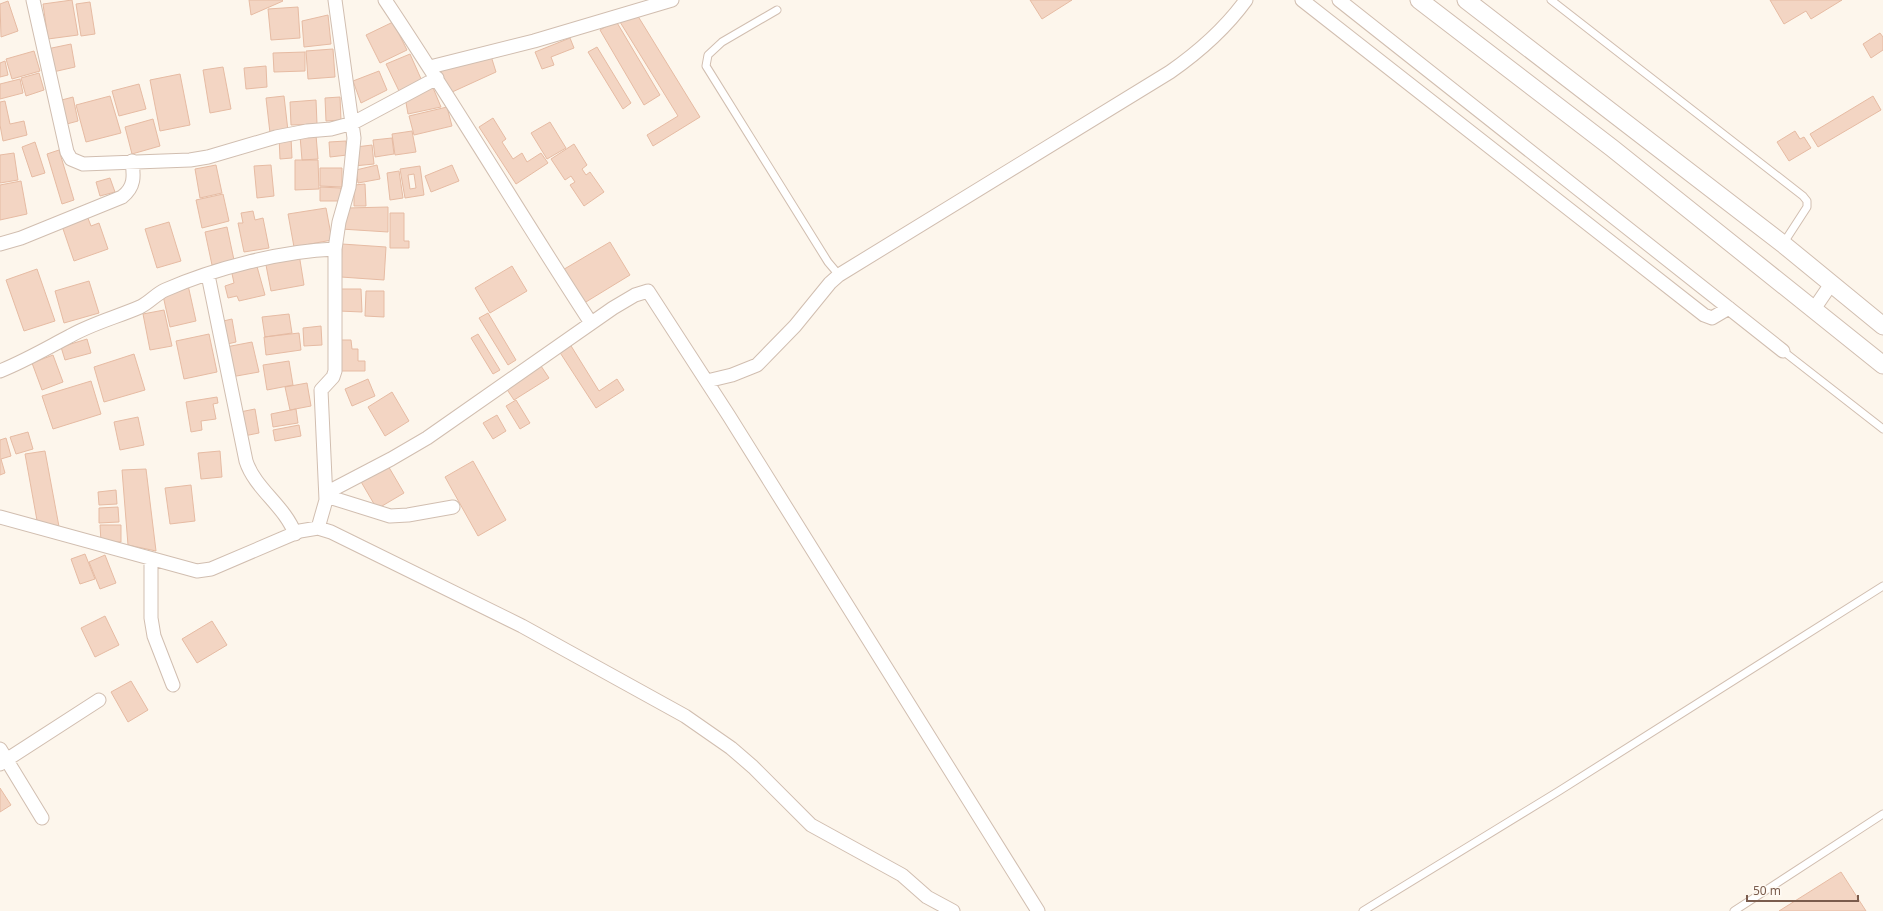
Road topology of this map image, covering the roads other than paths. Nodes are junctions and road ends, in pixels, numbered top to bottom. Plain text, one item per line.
1 (33, 0) edge
2 (335, 0) edge
3 (385, 0) edge
4 (672, 0) edge
5 (1246, 0) edge
6 (1302, 0) edge
7 (1339, 0) edge
8 (1419, 0) edge
9 (1466, 0) edge
10 (1552, 0) edge
11 (642, 4) edge
12 (777, 10) dead end
13 (434, 72) junction
14 (353, 123) junction
15 (132, 161) junction
16 (0, 244) edge
17 (1784, 244) junction
18 (335, 249) junction
19 (208, 275) junction
20 (840, 275) junction
21 (1831, 284) junction
22 (1729, 308) junction
23 (1814, 310) junction
24 (591, 323) junction
25 (1883, 326) edge
26 (1782, 351) joint
27 (1883, 365) edge
28 (0, 371) edge
29 (707, 381) junction
30 (1883, 429) edge
31 (326, 495) junction
32 (453, 507) dead end
33 (0, 517) edge
34 (318, 528) junction
35 (295, 534) junction
36 (151, 559) junction
37 (1883, 586) edge
38 (173, 685) dead end
39 (99, 700) dead end
40 (2, 758) edge
41 (1883, 814) edge
42 (42, 818) dead end
43 (953, 911) edge
44 (1038, 911) edge
45 (1363, 911) edge
46 (1734, 911) edge

1 - 15 street
2 - 14 street
3 - 13 street
4 - 11 street
5 - 20 street
6 - 22 street
7 - 22 street
8 - 23 street
9 - 17 street
10 - 17 lane
11 - 13 street
12 - 20 lane
13 - 14 street
13 - 24 street
14 - 15 street
14 - 18 street
15 - 16 street
17 - 21 street
18 - 19 street
18 - 31 street
19 - 28 street
19 - 35 street
20 - 29 street
21 - 23 street
21 - 25 street
22 - 26 street
23 - 27 street
24 - 29 street
24 - 31 street
26 - 30 lane
29 - 44 street
31 - 32 street
31 - 34 street
33 - 36 street
34 - 35 street
34 - 43 street
35 - 36 street
36 - 38 street
37 - 45 lane
39 - 40 street
40 - 42 street
41 - 46 lane

